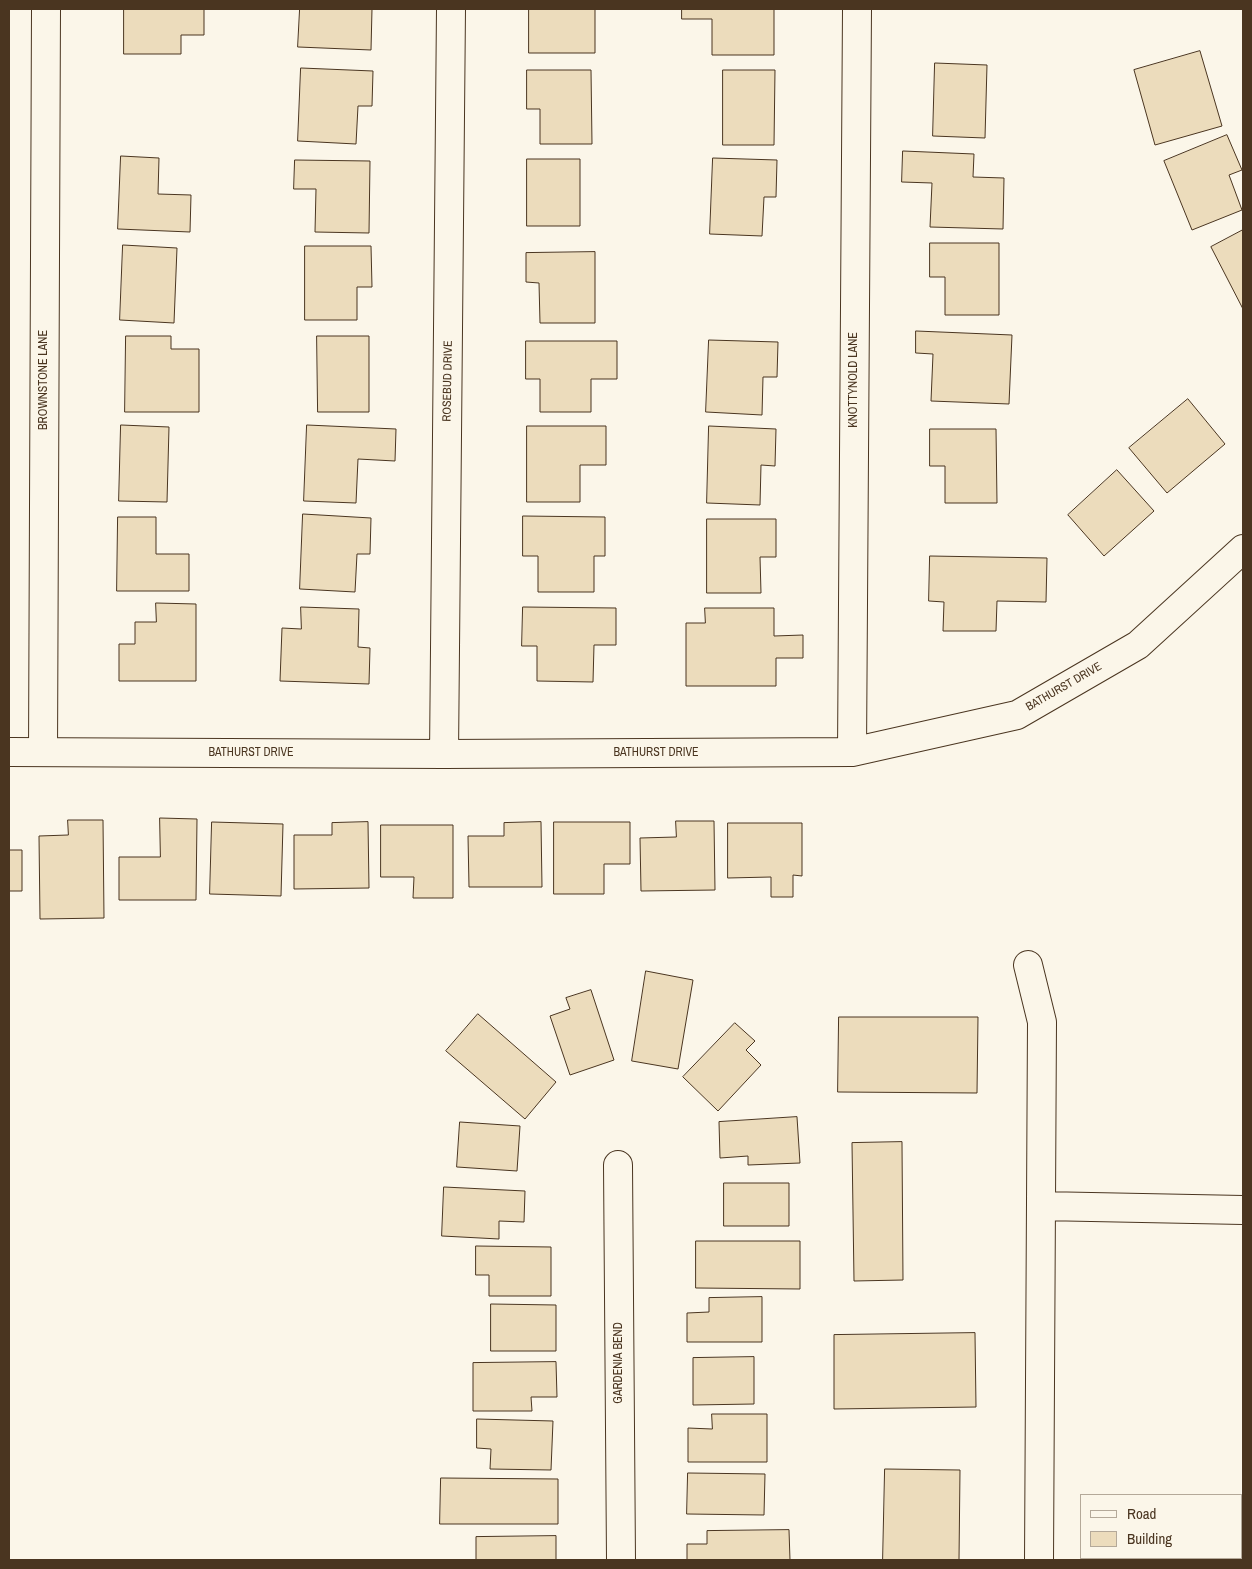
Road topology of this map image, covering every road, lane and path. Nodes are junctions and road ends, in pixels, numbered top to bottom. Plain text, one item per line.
1 (46, 9) edge
2 (451, 9) edge
3 (857, 9) edge
4 (1243, 549) edge
5 (9, 752) edge
6 (43, 752) junction
7 (852, 752) junction
8 (444, 754) junction
9 (1028, 965) dead end
10 (618, 1166) dead end
11 (1041, 1206) junction
12 (1243, 1210) edge
13 (621, 1560) edge
14 (1039, 1560) edge

1 - 6 street, BROWNSTONE LANE
2 - 8 street, ROSEBUD DRIVE
3 - 7 street, KNOTTYNOLD LANE
4 - 7 street, BATHURST DRIVE
5 - 6 street, BATHURST DRIVE
6 - 8 street, BATHURST DRIVE
7 - 8 street, BATHURST DRIVE
9 - 11 street
10 - 13 street, GARDENIA BEND
11 - 12 street
11 - 14 street

